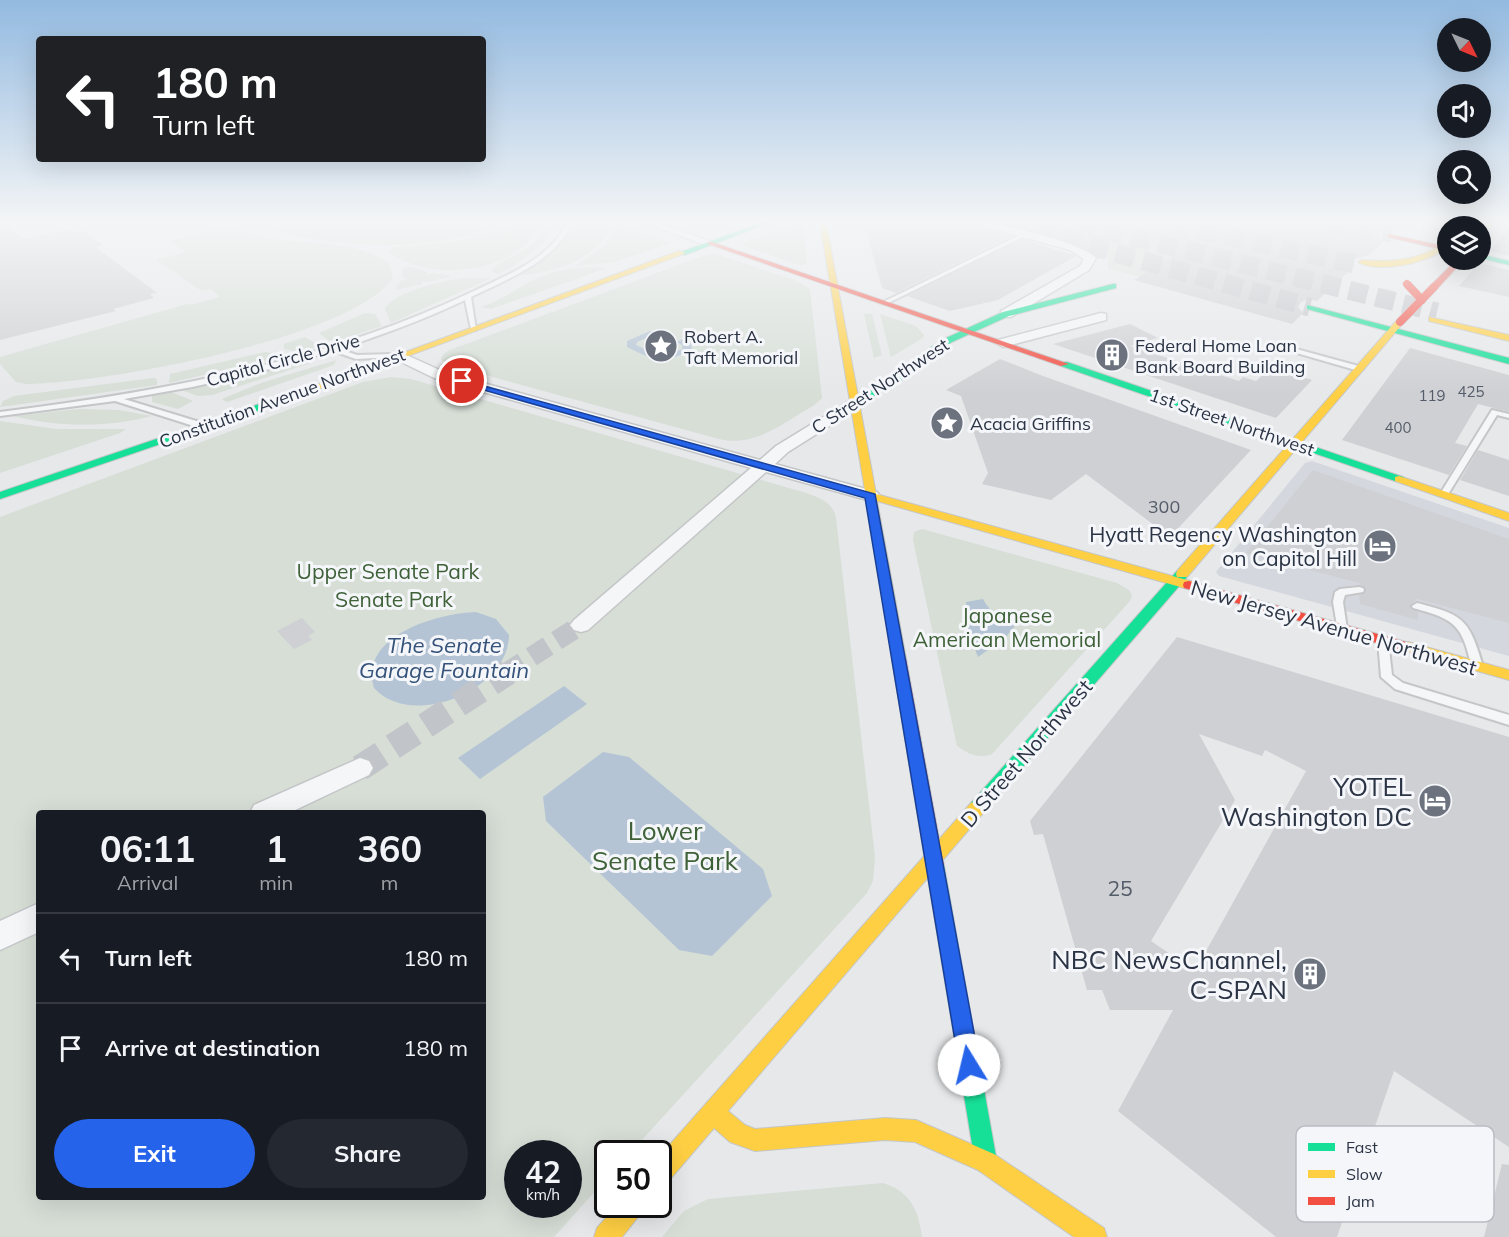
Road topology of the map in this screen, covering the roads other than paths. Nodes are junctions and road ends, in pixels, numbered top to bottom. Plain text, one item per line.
1 (497, 281) edge
2 (606, 281) edge
3 (819, 281) edge
4 (833, 281) edge
5 (930, 281) edge
6 (1064, 281) edge
7 (1400, 281) edge
8 (1440, 281) edge
9 (834, 286) junction
10 (1113, 286) dead end
11 (468, 297) junction
12 (1422, 300) junction
13 (884, 303) junction
14 (1310, 307) tunnel mouth
15 (1006, 314) junction
16 (1101, 317) dead end
17 (1397, 326) junction
18 (474, 329) junction
19 (1509, 330) edge
20 (969, 332) junction
21 (1509, 338) edge
22 (1003, 343) junction
23 (1278, 346) dead end
24 (335, 350) junction
25 (980, 350) dead end
26 (400, 356) junction
27 (948, 357) dead end
28 (1509, 361) edge
29 (1359, 369) junction
30 (908, 372) junction
31 (115, 399) junction
32 (856, 403) junction
33 (0, 414) edge
34 (1509, 416) edge
35 (205, 427) junction
36 (1294, 443) junction
37 (762, 465) junction
38 (1444, 495) junction
39 (0, 496) edge
40 (871, 496) junction
41 (1509, 517) edge
42 (1173, 582) junction
43 (1359, 591) dead end
44 (1418, 606) dead end
45 (581, 625) tunnel mouth
46 (1342, 629) junction
47 (1383, 640) junction
48 (1477, 666) junction
49 (1509, 675) edge
50 (1509, 720) edge
51 (360, 768) tunnel mouth
52 (269, 810) edge
53 (934, 858) junction
54 (36, 918) edge
55 (0, 936) edge
56 (714, 1113) junction
57 (672, 1160) edge
58 (986, 1162) junction
59 (622, 1218) edge
60 (606, 1237) edge
61 (1095, 1237) edge

1 - 11 lane, Capitol Circle Drive
2 - 18 main road, Constitution Avenue Northwest
3 - 9 main road, 1st Street Northwest
4 - 9 main road
5 - 13 lane
6 - 15 street, C Street Northwest
7 - 12 main road, bridge
8 - 12 main road, D Street Northwest, bridge
9 - 13 main road, 1st Street Northwest
9 - 32 main road
10 - 15 main road
11 - 18 lane
11 - 24 lane, Capitol Circle Drive
12 - 17 main road, D Street Northwest, bridge
13 - 20 main road, 1st Street Northwest
14 - 17 main road
15 - 20 main road, C Street Northwest
16 - 22 street
17 - 28 main road
17 - 29 main road, D Street Northwest
18 - 26 main road, Constitution Avenue Northwest
19 - 21 main road
20 - 22 main road, 1st Street Northwest
20 - 30 main road, C Street Northwest
22 - 25 main road
22 - 36 main road, 1st Street Northwest
23 - 29 lane
24 - 26 lane
24 - 31 lane, Capitol Circle Drive
26 - 35 main road, Constitution Avenue Northwest
26 - 37 street, New Jersey Avenue Northwest
27 - 30 main road
29 - 36 main road, D Street Northwest
30 - 32 main road, C Street Northwest
31 - 33 lane, Capitol Circle Drive
31 - 35 lane
32 - 37 street, C Street Northwest
32 - 40 main road
34 - 38 lane
35 - 39 main road, Constitution Avenue Northwest
36 - 38 main road, 1st Street Northwest
36 - 42 main road, D Street Northwest
37 - 40 street, New Jersey Avenue Northwest
37 - 45 street, C Street Northwest
38 - 41 main road, 1st Street Northwest
40 - 42 main road, New Jersey Avenue Northwest
40 - 53 main road
42 - 46 main road, New Jersey Avenue Northwest
42 - 53 main road, D Street Northwest
43 - 46 lane
44 - 48 lane
46 - 47 main road, New Jersey Avenue Northwest
47 - 48 main road, New Jersey Avenue Northwest
47 - 50 lane
48 - 49 main road, New Jersey Avenue Northwest
51 - 52 street
53 - 56 main road, D Street Northwest
53 - 58 main road
54 - 55 street
56 - 57 main road, D Street Northwest
56 - 58 main road
58 - 61 main road
59 - 60 main road

